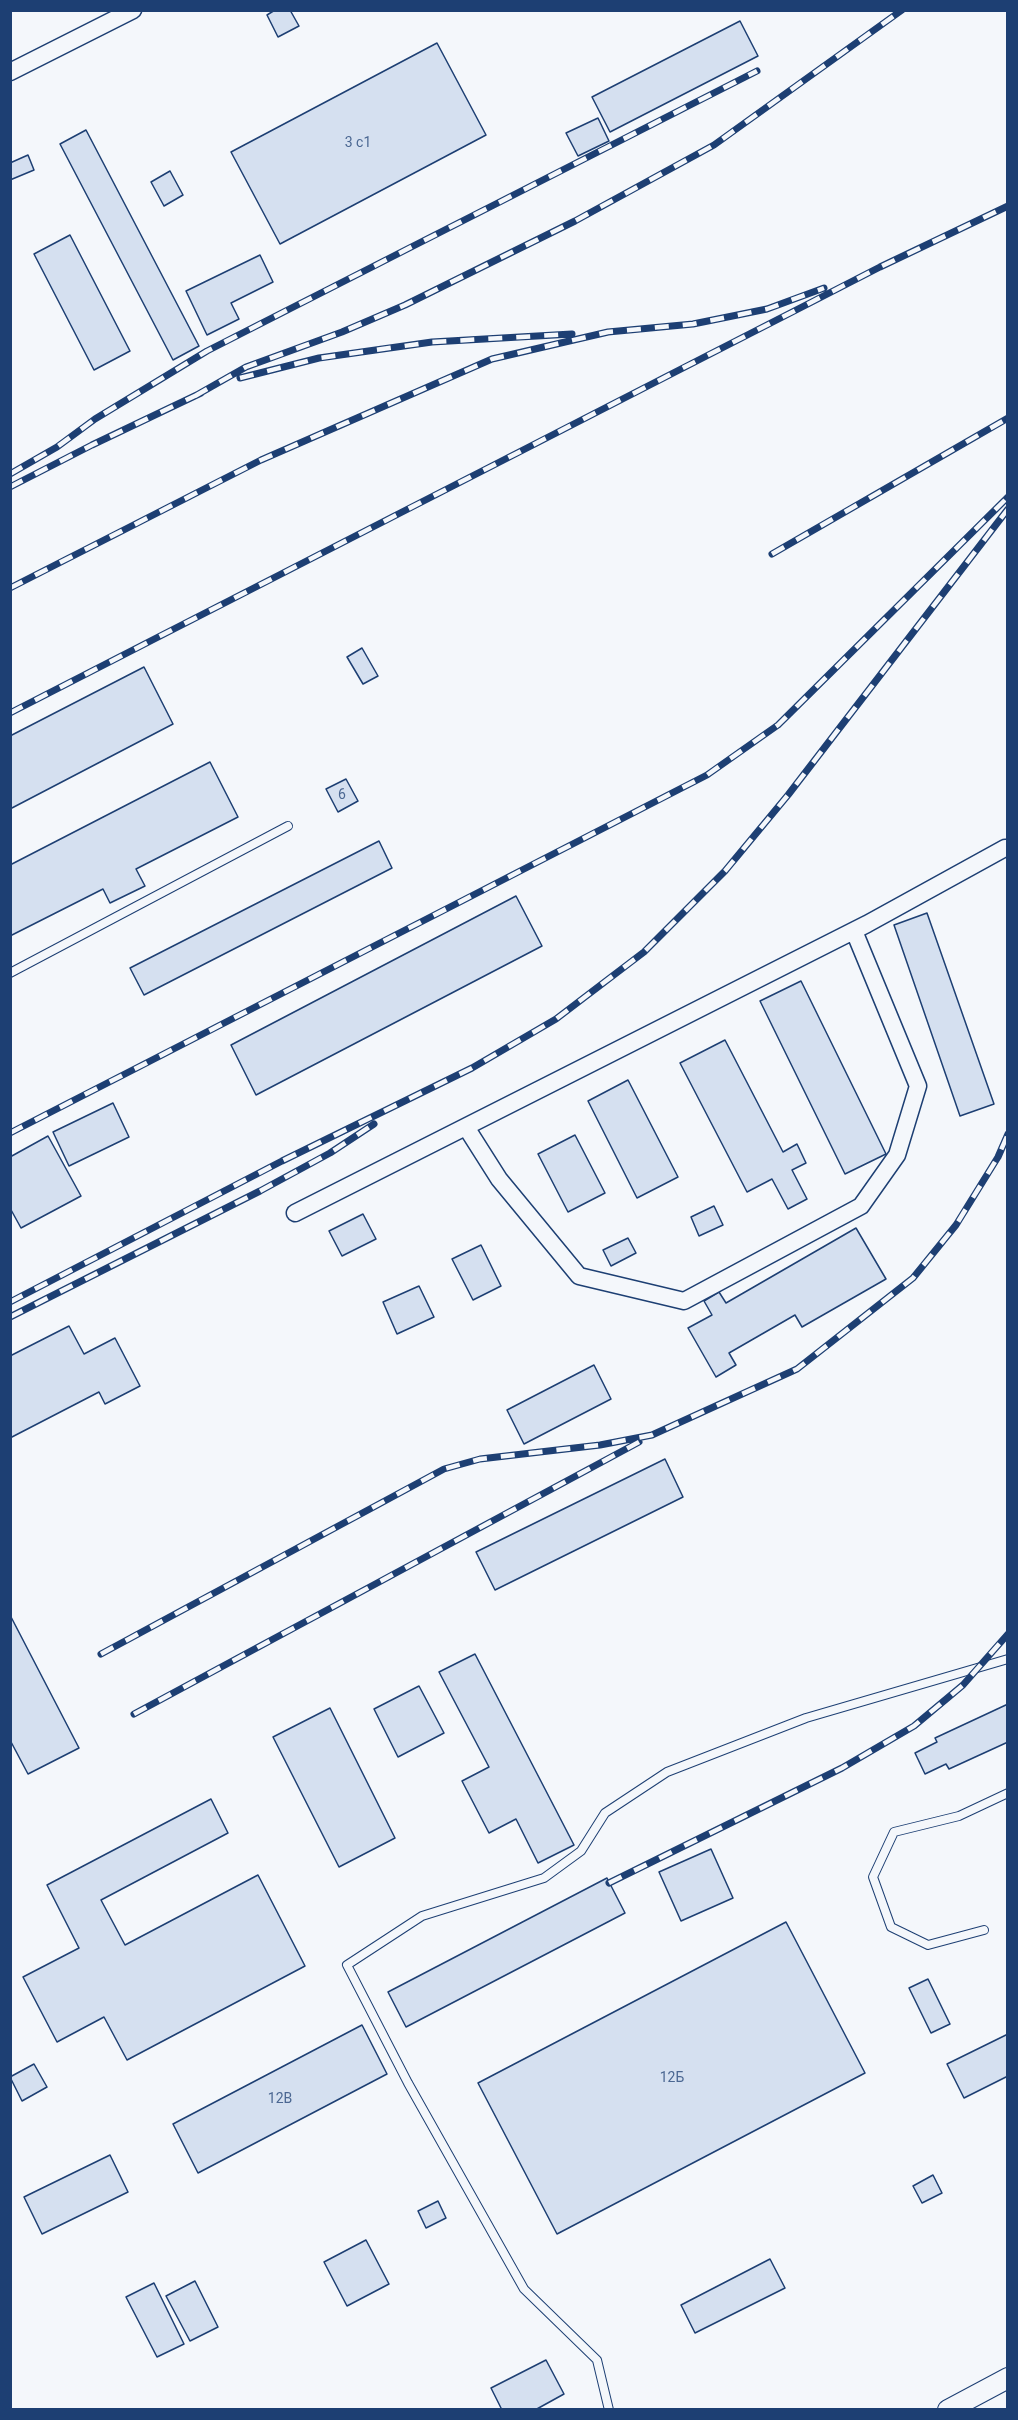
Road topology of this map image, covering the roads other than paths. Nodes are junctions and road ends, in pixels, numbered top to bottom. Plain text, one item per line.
1 (133, 10) edge
2 (10, 72) edge
3 (288, 826) dead end
4 (1008, 848) edge
5 (854, 931) junction
6 (10, 973) edge
7 (466, 1127) junction
8 (295, 1214) dead end
9 (1008, 1659) edge
10 (1008, 1793) edge
11 (984, 1930) dead end
12 (1008, 2379) edge
13 (609, 2409) edge
14 (948, 2409) edge

1 - 2 street
3 - 6 lane
4 - 5 street
5 - 7 street
5 - 7 street
7 - 8 street
9 - 13 lane
10 - 11 lane
12 - 14 street

